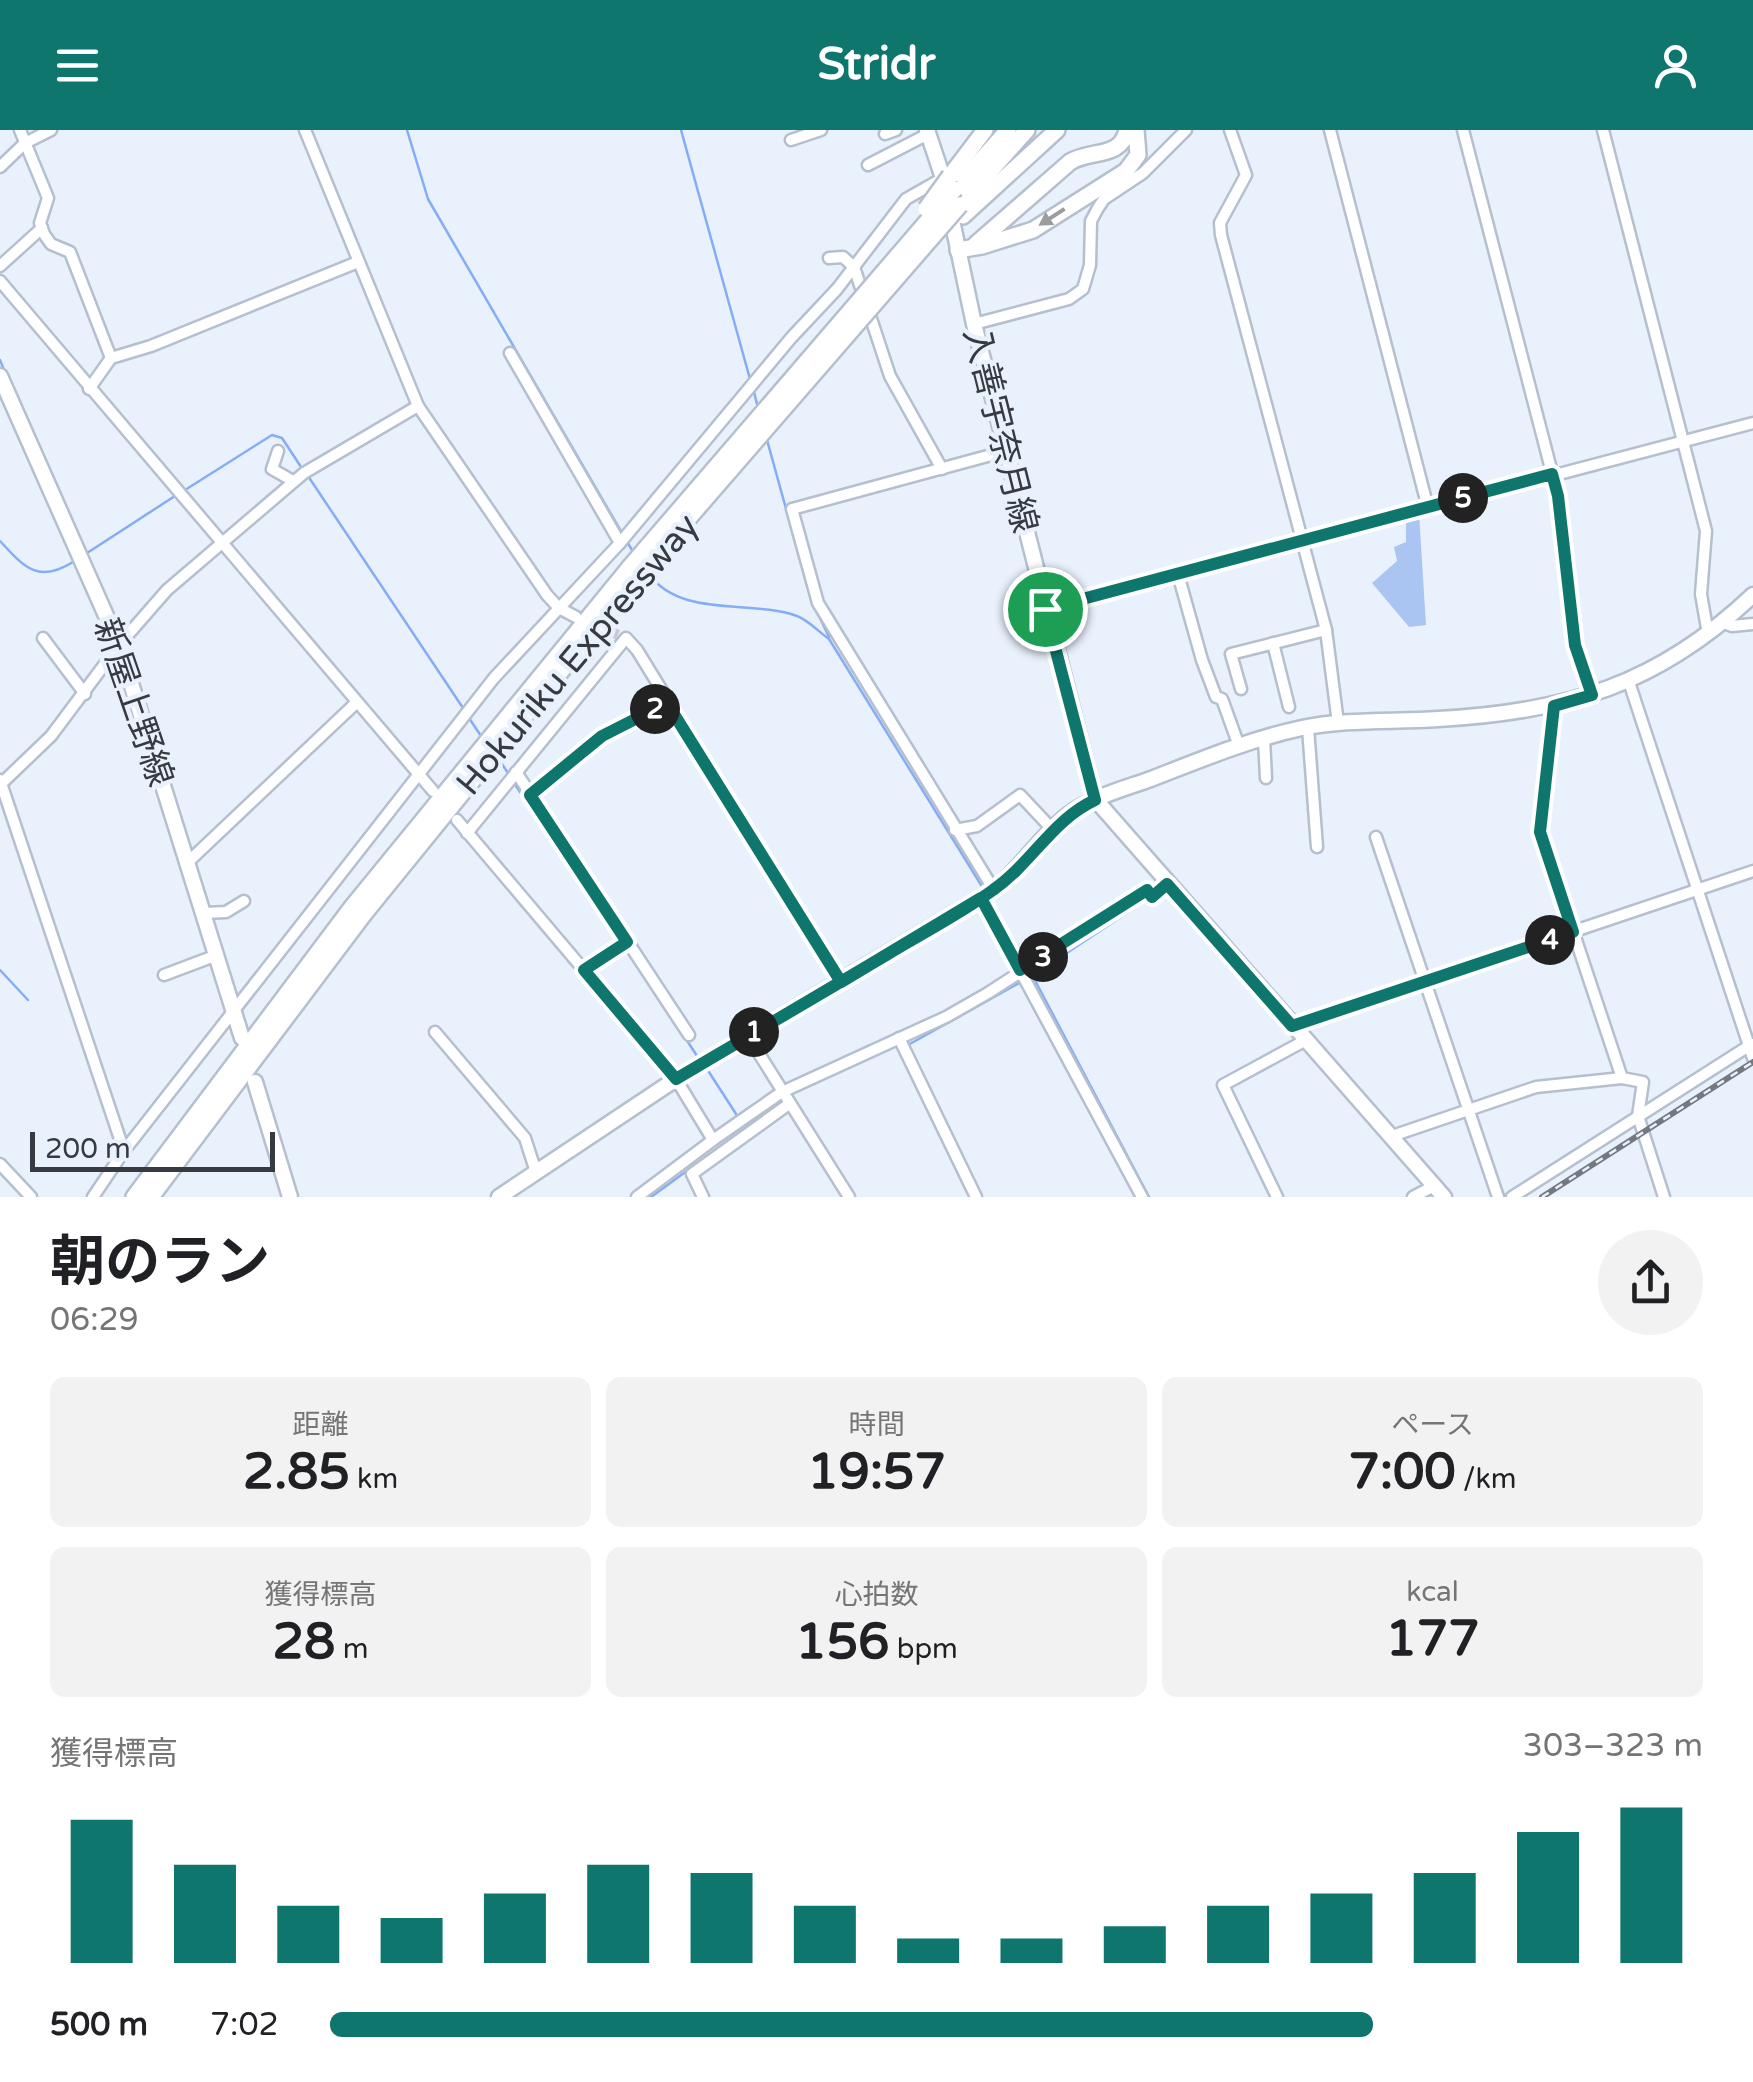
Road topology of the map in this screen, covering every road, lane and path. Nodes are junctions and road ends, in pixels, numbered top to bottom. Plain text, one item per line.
1 (20, 130) edge
2 (51, 130) edge
3 (305, 130) edge
4 (821, 130) edge
5 (985, 130) edge
6 (1008, 130) edge
7 (1027, 130) edge
8 (1057, 130) edge
9 (1127, 130) edge
10 (1136, 130) edge
11 (1186, 130) edge
12 (1230, 130) edge
13 (1330, 130) edge
14 (1463, 130) edge
15 (1602, 130) edge
16 (928, 132) edge
17 (791, 140) dead end
18 (25, 143) junction
19 (868, 165) dead end
20 (0, 167) edge
21 (954, 193) junction
22 (42, 228) junction
23 (958, 250) junction
24 (830, 258) dead end
25 (358, 262) junction
26 (0, 266) edge
27 (854, 267) junction
28 (0, 281) edge
29 (850, 319) junction
30 (974, 324) junction
31 (510, 352) dead end
32 (111, 358) junction
33 (0, 376) edge
34 (89, 389) junction
35 (418, 406) junction
36 (1753, 422) edge
37 (1684, 440) junction
38 (278, 451) dead end
39 (1006, 451) junction
40 (942, 469) junction
41 (1552, 474) junction
42 (294, 482) junction
43 (1428, 508) junction
44 (1303, 541) junction
45 (220, 542) junction
46 (620, 544) junction
47 (633, 574) junction
48 (1178, 574) junction
49 (1753, 594) edge
50 (559, 608) junction
51 (1045, 609) junction
52 (576, 617) dead end
53 (1724, 622) junction
54 (1753, 624) edge
55 (1326, 630) junction
56 (1708, 634) junction
57 (43, 638) dead end
58 (1273, 644) junction
59 (120, 646) junction
60 (1629, 682) junction
61 (1241, 689) dead end
62 (85, 694) junction
63 (1592, 695) junction
64 (356, 703) junction
65 (667, 703) junction
66 (1554, 706) junction
67 (1289, 707) dead end
68 (1338, 723) junction
69 (1308, 728) junction
70 (1264, 739) junction
71 (1239, 746) junction
72 (516, 772) junction
73 (418, 774) junction
74 (1266, 778) dead end
75 (1, 782) edge
76 (432, 792) dead end
77 (530, 795) junction
78 (1095, 800) junction
79 (457, 820) dead end
80 (1052, 829) junction
81 (955, 830) junction
82 (467, 832) junction
83 (1376, 837) dead end
84 (1317, 846) dead end
85 (188, 862) junction
86 (1753, 872) edge
87 (1167, 884) junction
88 (1697, 890) junction
89 (987, 894) junction
90 (244, 901) dead end
91 (204, 914) junction
92 (1573, 932) junction
93 (627, 942) junction
94 (216, 955) junction
95 (584, 970) junction
96 (1020, 970) junction
97 (164, 974) dead end
98 (1426, 980) junction
99 (841, 982) junction
100 (234, 1011) junction
101 (1292, 1026) junction
102 (435, 1032) dead end
103 (688, 1035) dead end
104 (748, 1036) junction
105 (242, 1038) dead end
106 (900, 1038) junction
107 (1306, 1040) junction
108 (1751, 1044) edge
109 (1753, 1058) edge
110 (1622, 1078) junction
111 (676, 1079) junction
112 (255, 1082) dead end
113 (782, 1092) junction
114 (789, 1104) junction
115 (1470, 1110) junction
116 (1638, 1116) junction
117 (1392, 1136) junction
118 (713, 1140) junction
119 (124, 1152) junction
120 (0, 1164) edge
121 (536, 1172) junction
122 (1439, 1192) edge
123 (31, 1197) edge
124 (93, 1197) edge
125 (134, 1197) edge
126 (151, 1197) edge
127 (290, 1197) edge
128 (498, 1197) edge
129 (638, 1197) edge
130 (703, 1197) edge
131 (849, 1197) edge
132 (976, 1197) edge
133 (1142, 1197) edge
134 (1276, 1197) edge
135 (1413, 1197) edge
136 (1498, 1197) edge
137 (1512, 1197) edge
138 (1664, 1197) edge

1 - 18 street
2 - 18 street
3 - 25 street
4 - 17 street
5 - 21 highway
6 - 21 highway, Hokuriku Expressway
7 - 21 highway, Hokuriku Expressway
8 - 21 highway
9 - 23 highway
10 -> 23 highway
11 - 30 street
12 - 44 street
13 - 43 street
14 - 41 street
15 - 37 street
16 - 19 street
16 - 21 main road, 入善宇奈月線
18 - 20 street
18 - 22 street
21 - 23 main road, 入善宇奈月線
21 - 27 street
21 - 29 highway, Hokuriku Expressway, bridge
21 - 29 highway, bridge
22 - 26 street
22 - 32 street
23 - 30 main road, 入善宇奈月線
24 - 27 street
25 - 32 street
25 - 35 street
27 - 40 street
27 - 46 street
28 - 34 street
29 - 47 highway, Hokuriku Expressway, bridge
30 - 39 main road, 入善宇奈月線
31 - 46 street
32 - 34 street
33 - 59 main road, 新屋上野線
34 - 45 street
35 - 42 street
35 - 50 street
36 - 37 street
37 - 41 street
37 - 56 street
38 - 42 street
39 - 40 street
39 - 51 main road, 入善宇奈月線
40 - 81 street
41 - 43 street
41 - 63 street
42 - 45 street
43 - 44 street
44 - 48 street
44 - 55 street
45 - 59 street
45 - 64 street
46 - 50 street
47 - 125 highway, Hokuriku Expressway
47 - 126 highway, Hokuriku Expressway
48 - 51 street
48 - 71 street
49 - 53 main road
50 - 52 street
50 - 73 street
51 - 78 main road, 入善宇奈月線
53 - 54 street
53 - 56 main road
55 - 58 street
55 - 68 street
56 - 60 main road
57 - 62 street
58 - 61 street
58 - 67 street
59 - 62 street
59 - 85 main road, 新屋上野線
60 - 63 main road
60 - 88 street
62 - 75 street
63 - 66 main road
64 - 73 street
64 - 85 street
65 - 72 street
65 - 77 street
65 - 99 street
66 - 68 main road
66 - 92 street
68 - 69 main road
69 - 70 main road
69 - 84 street
70 - 71 main road
70 - 74 street
71 - 78 main road
72 - 77 street
72 - 82 street
73 - 76 street
73 - 100 street
75 - 119 street
77 - 93 street
78 - 80 main road
78 - 87 main road, 入善宇奈月線
79 - 82 street
80 - 81 street
80 - 89 main road
81 - 89 street
82 - 95 street
83 - 98 street
85 - 91 main road, 新屋上野線
86 - 88 street
87 - 96 street
87 - 101 main road, 入善宇奈月線
88 - 92 street
88 - 108 street
89 - 96 street
89 - 99 main road
90 - 91 street
91 - 94 main road, 新屋上野線
92 - 98 street
92 - 110 street
93 - 95 street
93 - 103 street
94 - 97 street
94 - 100 main road, 新屋上野線
95 - 111 street
96 - 106 street
96 - 133 street
98 - 101 street
98 - 115 street
99 - 104 main road
100 - 105 main road, 新屋上野線
100 - 119 street
101 - 107 main road, 入善宇奈月線
102 - 121 street
104 - 111 main road
104 - 113 street
106 - 113 street
106 - 132 street
107 - 117 main road, 入善宇奈月線
107 - 134 street
108 - 109 street
108 - 116 street
110 - 115 street
110 - 116 street
111 - 118 street
111 - 121 main road
112 - 127 main road
113 - 114 street
113 - 118 street
114 - 130 street
114 - 131 street
115 - 117 street
115 - 136 street
116 - 137 street
116 - 138 street
117 - 122 main road, 入善宇奈月線
118 - 129 street
119 - 124 street
120 - 123 street
121 - 128 main road
122 - 135 street

